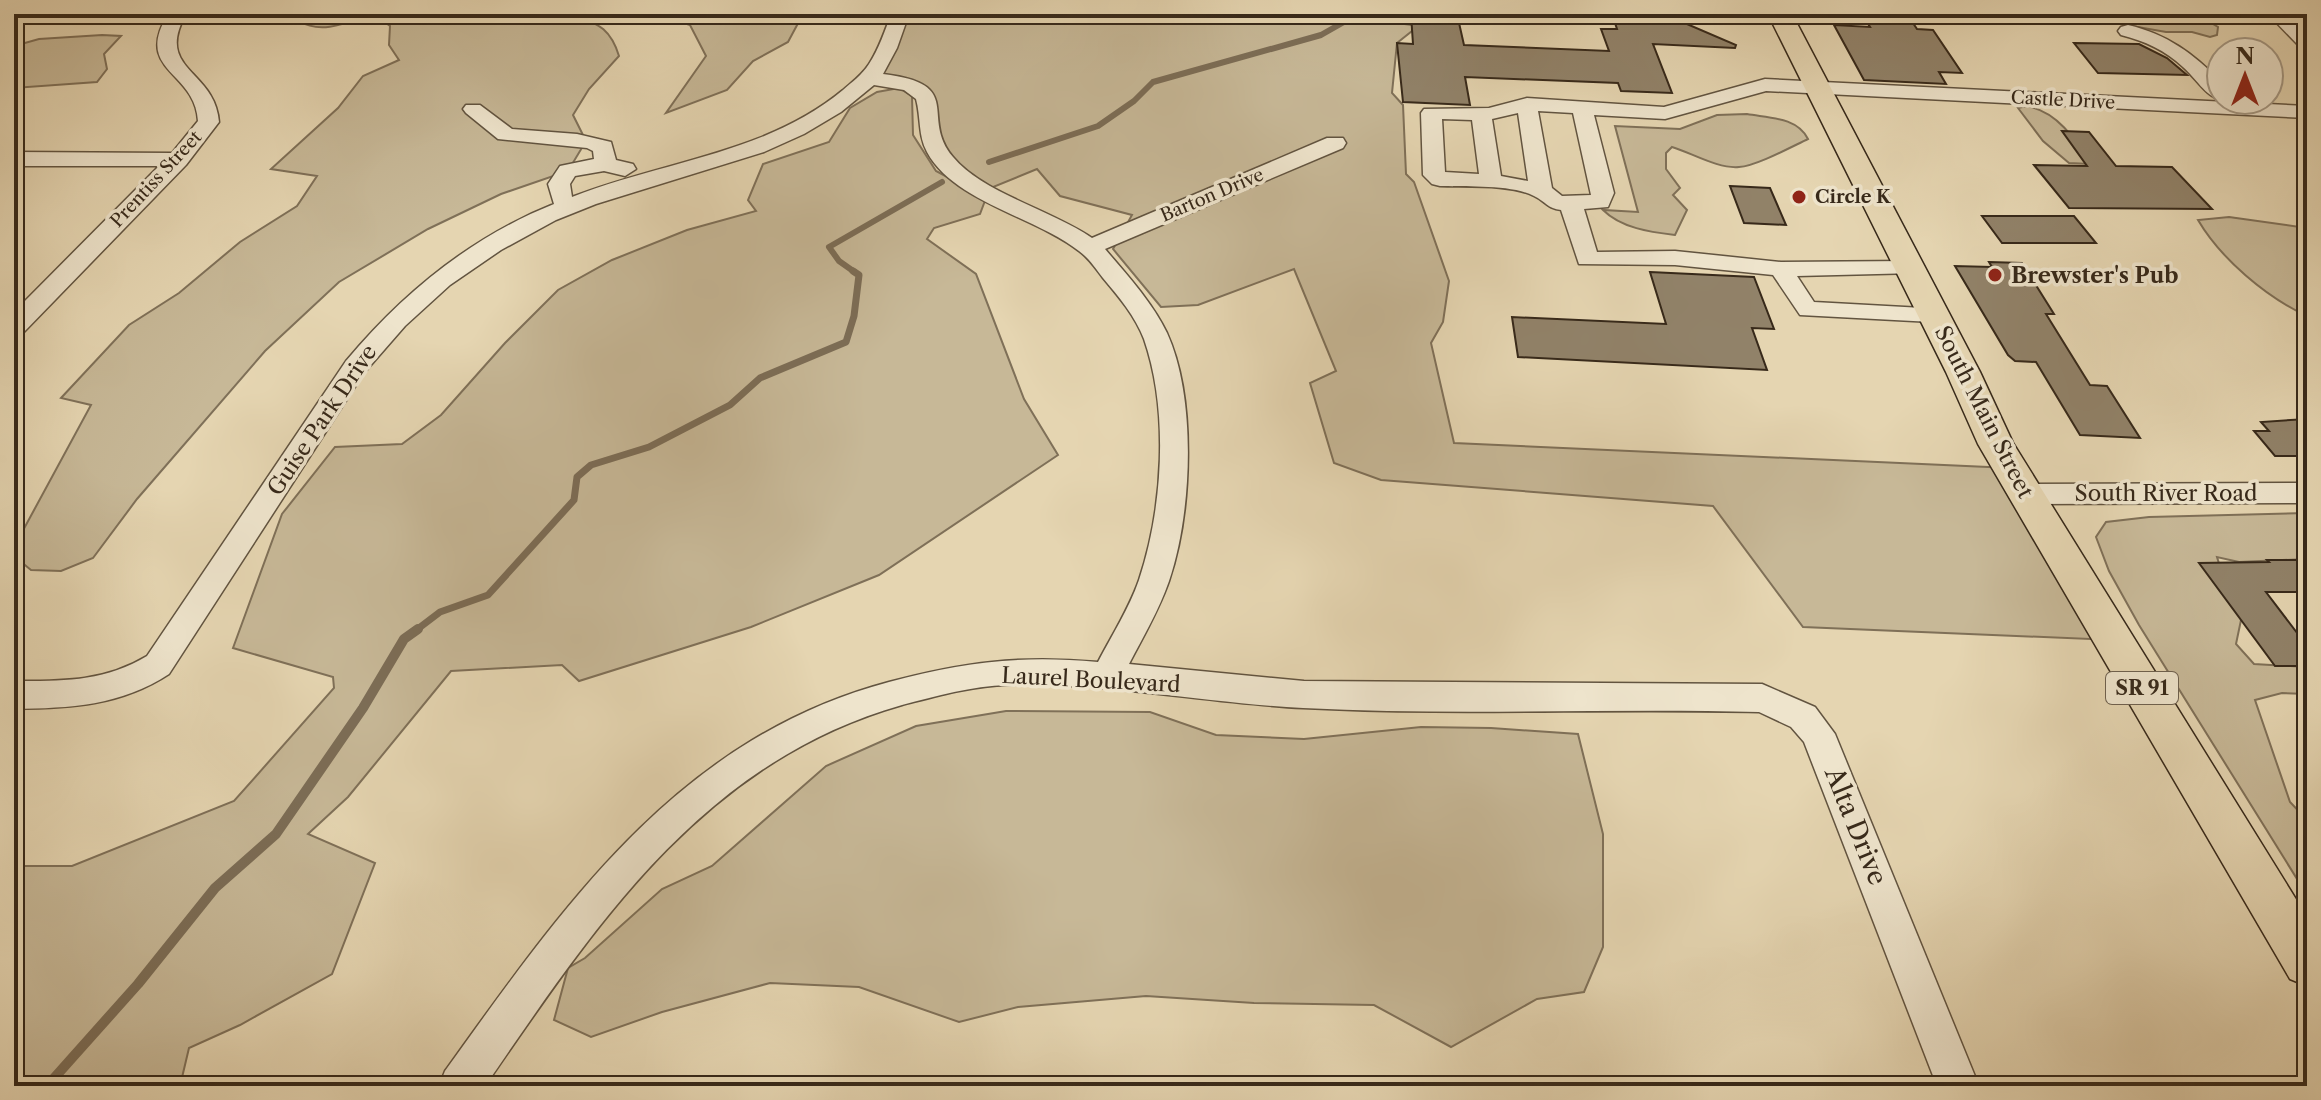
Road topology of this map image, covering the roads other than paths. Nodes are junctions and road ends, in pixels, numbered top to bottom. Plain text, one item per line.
1 (177, 14) edge
2 (900, 14) edge
3 (1780, 14) edge
4 (2277, 14) edge
5 (2128, 31) dead end
6 (2307, 43) edge
7 (869, 78) junction
8 (2205, 80) edge
9 (1819, 88) junction
10 (2205, 100) edge
11 (1527, 104) junction
12 (1582, 108) junction
13 (473, 109) dead end
14 (2285, 109) edge
15 (2307, 112) edge
16 (1481, 113) junction
17 (1335, 143) dead end
18 (14, 159) edge
19 (178, 160) junction
20 (606, 164) junction
21 (640, 181) junction
22 (1491, 181) junction
23 (1541, 190) junction
24 (1571, 204) junction
25 (568, 207) junction
26 (1090, 247) junction
27 (1909, 268) junction
28 (1781, 269) junction
29 (1932, 314) junction
30 (14, 327) edge
31 (2307, 493) edge
32 (2025, 494) junction
33 (1107, 676) junction
34 (14, 695) edge
35 (1650, 696) joint
36 (2307, 962) edge
37 (460, 1086) edge
38 (1958, 1086) edge

1 - 19 street, Prentiss Street
2 - 7 street, Guise Park Drive
3 - 9 main road, South Main Street / SR 91
4 - 6 street
5 - 8 street
7 - 21 street, Guise Park Drive
7 - 26 street
9 - 10 street, Castle Drive
9 - 12 street, Castle Drive
9 - 27 main road, South Main Street / SR 91
11 - 12 street, Castle Drive
11 - 16 street, Castle Drive
11 - 23 street
12 - 24 street
13 - 20 street
14 - 15 street, Castle Drive
16 - 22 street
16 - 22 street, Castle Drive
17 - 26 street, Barton Drive
18 - 19 street
19 - 30 street, Prentiss Street
20 - 21 street
20 - 25 street
21 - 25 street, Guise Park Drive
22 - 23 street
23 - 24 street
24 - 28 street
25 - 34 street, Guise Park Drive
26 - 33 street
27 - 28 street
27 - 29 main road, South Main Street / SR 91
28 - 29 street
29 - 32 main road, South Main Street / SR 91
31 - 32 street, South River Road
32 - 36 main road, South Main Street / SR 91
33 - 35 street, Laurel Boulevard
33 - 37 street, Laurel Boulevard
35 - 38 street, Alta Drive

